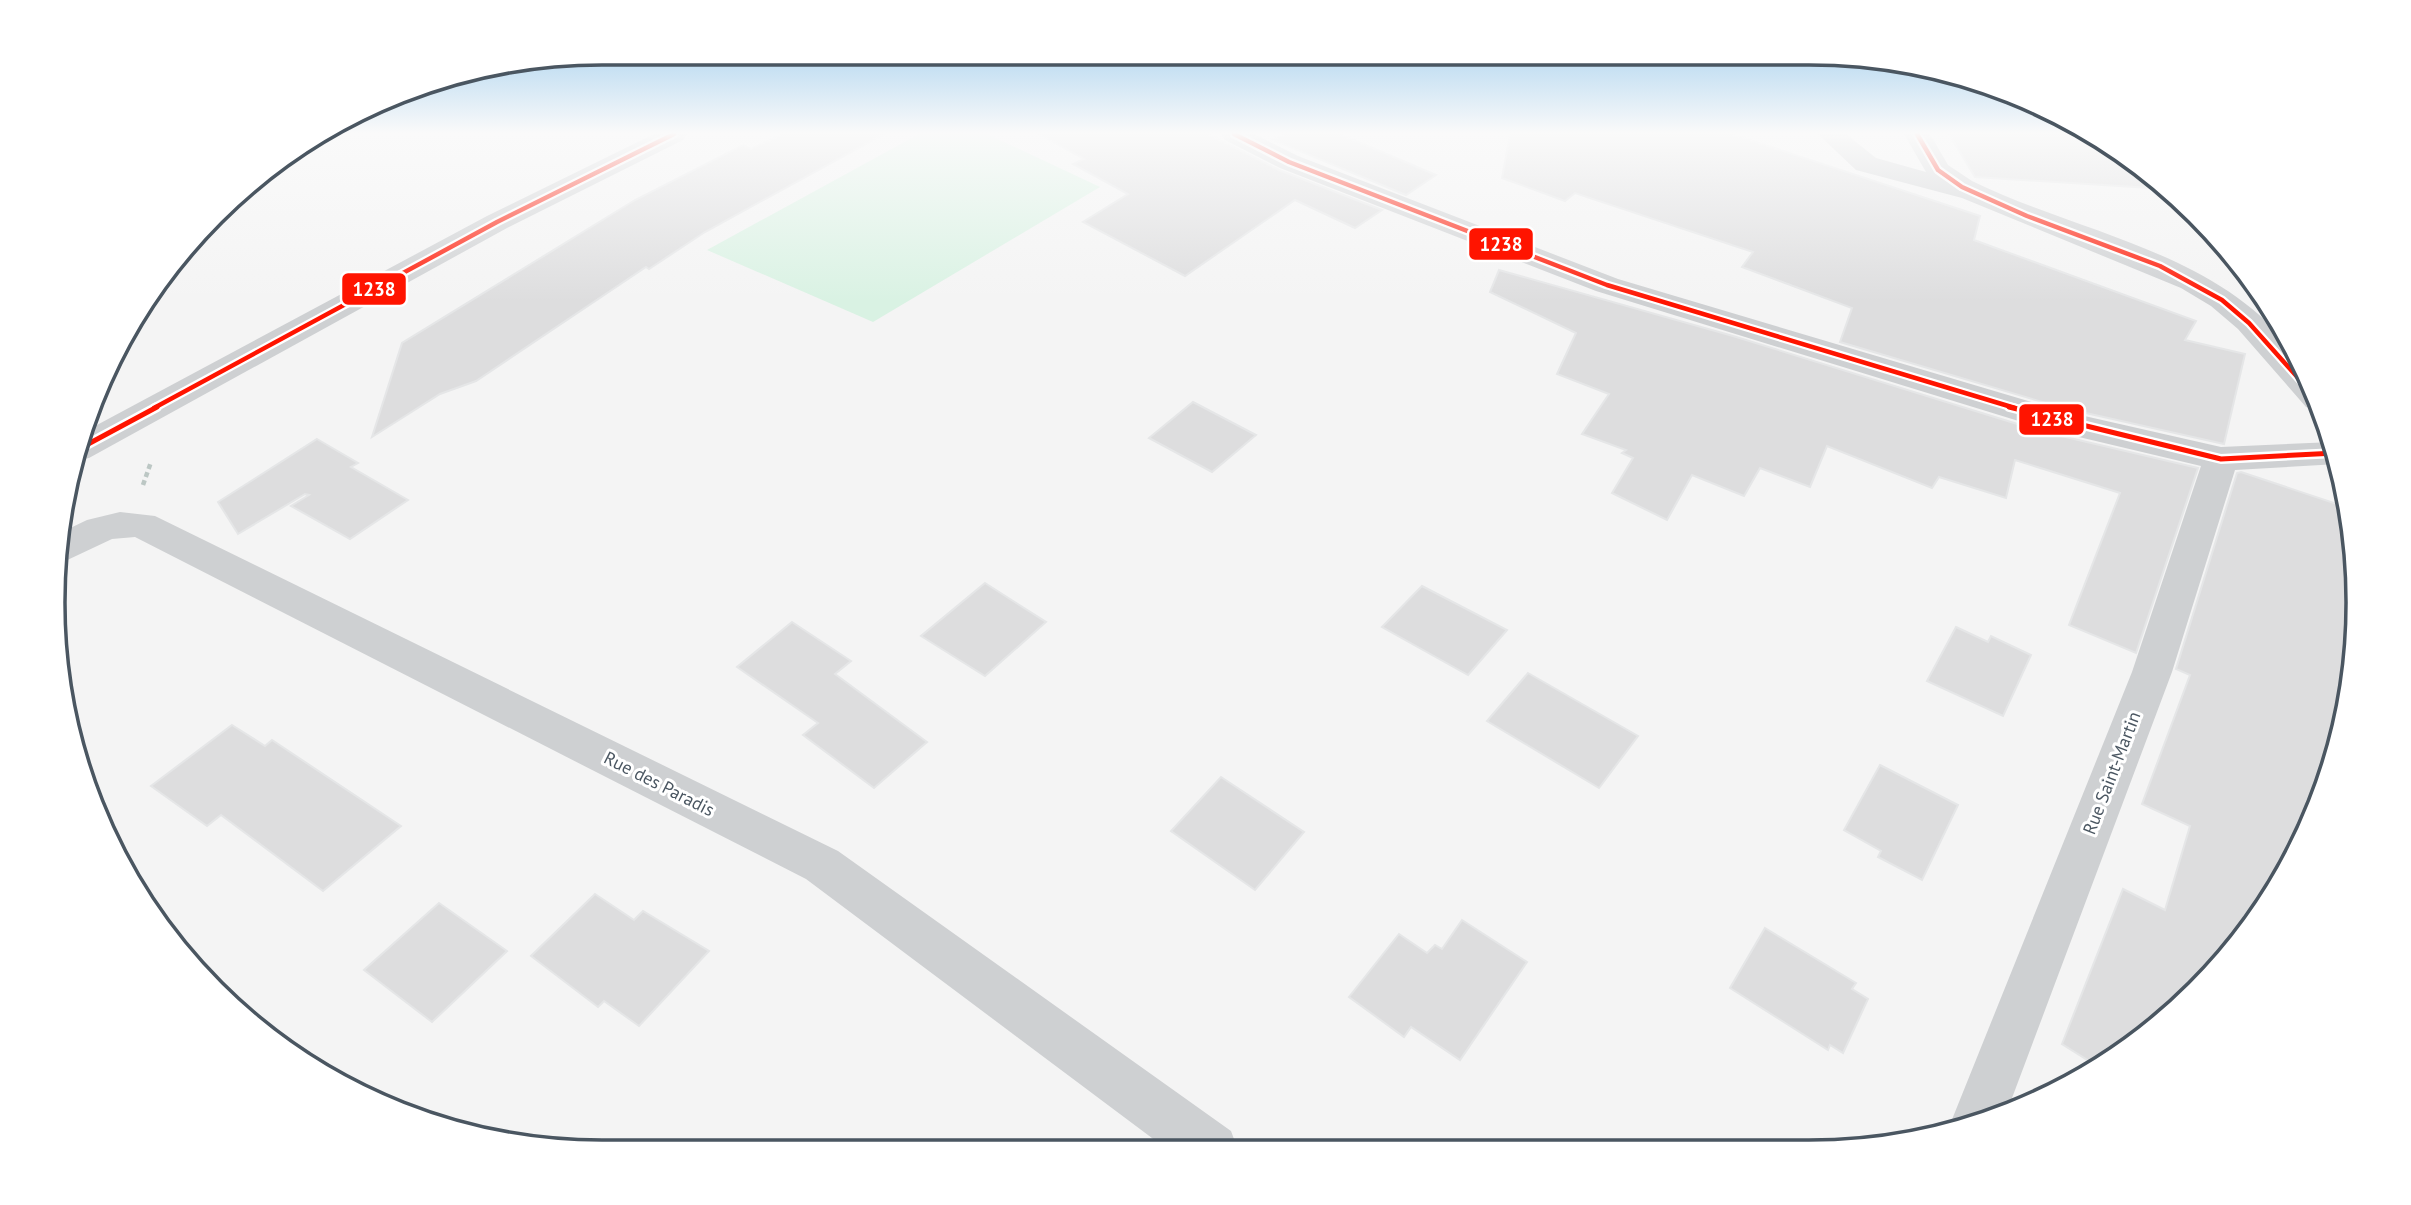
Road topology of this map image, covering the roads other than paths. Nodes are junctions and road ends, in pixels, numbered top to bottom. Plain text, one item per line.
1 (560, 190) edge
2 (1361, 190) edge
3 (1961, 190) edge
4 (1970, 190) edge
5 (1978, 195) junction
6 (2298, 380) edge
7 (89, 444) edge
8 (2325, 454) edge
9 (2242, 459) junction
10 (68, 546) edge
11 (1981, 1112) edge
12 (1198, 1140) edge

1 - 7 street
2 - 9 street
3 - 5 street
4 - 5 street
5 - 6 street
8 - 9 street
9 - 11 street, Rue Saint-Martin
10 - 12 street, Rue des Paradis

